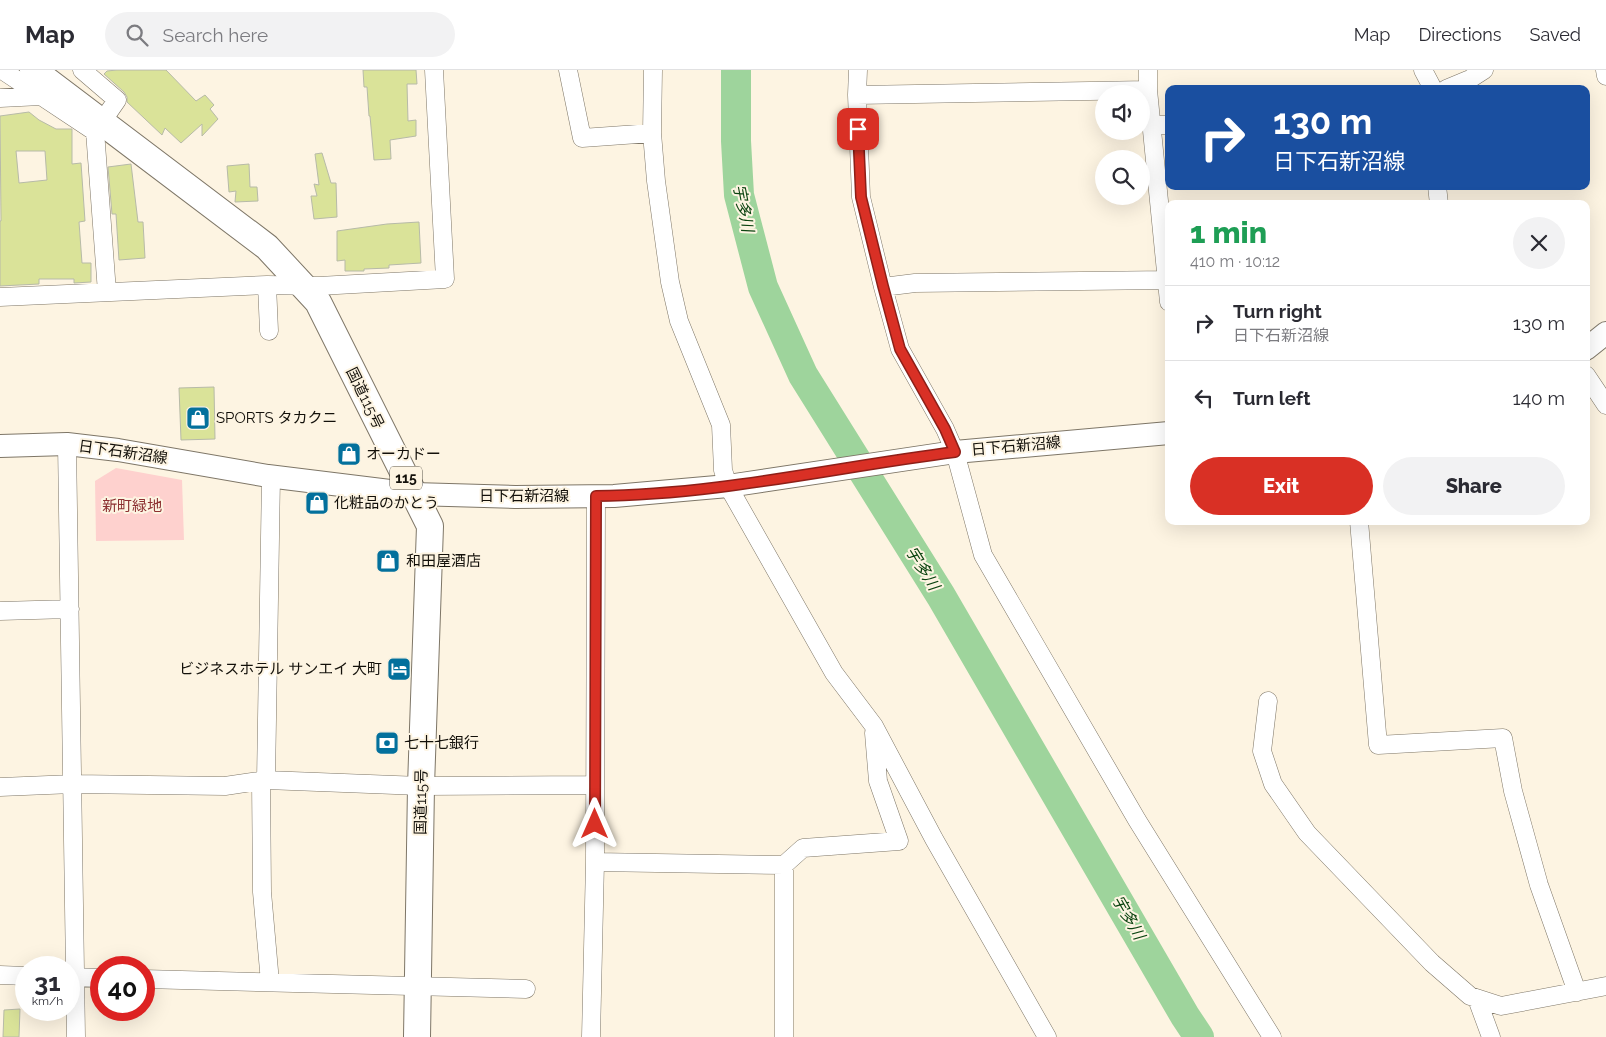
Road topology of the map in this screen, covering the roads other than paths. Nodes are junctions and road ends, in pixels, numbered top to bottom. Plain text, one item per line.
1 (2, 70) edge
2 (33, 70) edge
3 (82, 70) edge
4 (434, 70) edge
5 (568, 70) edge
6 (653, 70) edge
7 (858, 70) edge
8 (1148, 70) edge
9 (1423, 70) edge
10 (1484, 70) edge
11 (1605, 70) edge
12 (1606, 76) edge
13 (1148, 85) edge
14 (1430, 85) edge
15 (1456, 85) edge
16 (1095, 91) edge
17 (857, 95) junction
18 (1150, 95) edge
19 (41, 96) junction
20 (0, 98) edge
21 (100, 123) junction
22 (1161, 125) edge
23 (652, 132) junction
24 (1165, 228) edge
25 (1165, 280) edge
26 (267, 285) junction
27 (302, 286) junction
28 (883, 286) junction
29 (107, 292) junction
30 (0, 297) edge
31 (269, 331) dead end
32 (1606, 333) edge
33 (1590, 346) edge
34 (1590, 381) edge
35 (1606, 405) edge
36 (1165, 433) edge
37 (68, 444) junction
38 (0, 446) edge
39 (955, 452) junction
40 (272, 477) junction
41 (733, 485) junction
42 (414, 494) junction
43 (596, 496) junction
44 (1359, 525) edge
45 (70, 609) junction
46 (0, 611) edge
47 (1268, 701) dead end
48 (874, 726) junction
49 (264, 781) junction
50 (74, 784) junction
51 (595, 785) junction
52 (421, 786) junction
53 (0, 787) edge
54 (595, 862) junction
55 (784, 865) junction
56 (72, 956) edge
57 (0, 975) edge
58 (15, 976) edge
59 (155, 979) edge
60 (270, 982) junction
61 (418, 986) junction
62 (1606, 986) edge
63 (526, 990) dead end
64 (1577, 992) junction
65 (1477, 999) junction
66 (75, 1021) edge
67 (76, 1037) edge
68 (417, 1037) edge
69 (591, 1037) edge
70 (784, 1037) edge
71 (1047, 1037) edge
72 (1272, 1037) edge
73 (1491, 1037) edge

1 - 19 street
2 - 27 highway, 国道115号 / 115
3 - 21 street
4 - 27 street
5 - 23 street
6 - 23 street
7 - 17 street
8 - 13 street
9 - 14 street
10 - 15 street
11 - 12 street
16 - 17 street
17 - 28 street
18 - 22 street
19 - 20 street
19 - 21 street
21 - 29 street
22 - 24 street
23 - 41 street
25 - 28 street
26 - 27 street
26 - 29 street
26 - 31 street
27 - 42 highway, 国道115号 / 115
28 - 39 street
29 - 30 street
32 - 33 main road
34 - 35 street
36 - 39 main road, 日下石新沼線
37 - 38 main road, 日下石新沼線
37 - 40 main road, 日下石新沼線
37 - 45 street
39 - 41 main road, 日下石新沼線
39 - 72 street
40 - 42 main road, 日下石新沼線
40 - 49 street
41 - 43 main road, 日下石新沼線
41 - 48 street
42 - 43 main road, 日下石新沼線
42 - 52 highway, 国道115号 / 115
43 - 51 street
44 - 64 street
45 - 46 street
45 - 50 street
47 - 65 street
48 - 55 street
48 - 71 street
49 - 50 street
49 - 52 street
49 - 60 street
50 - 53 street
50 - 56 street
51 - 52 street
51 - 54 street
52 - 61 highway, 国道115号 / 115
54 - 55 street
54 - 69 street
55 - 70 street
57 - 58 street
59 - 60 street
60 - 61 street
61 - 63 street
61 - 68 highway, 国道115号 / 115
62 - 64 street
64 - 65 street
65 - 73 street
66 - 67 street

